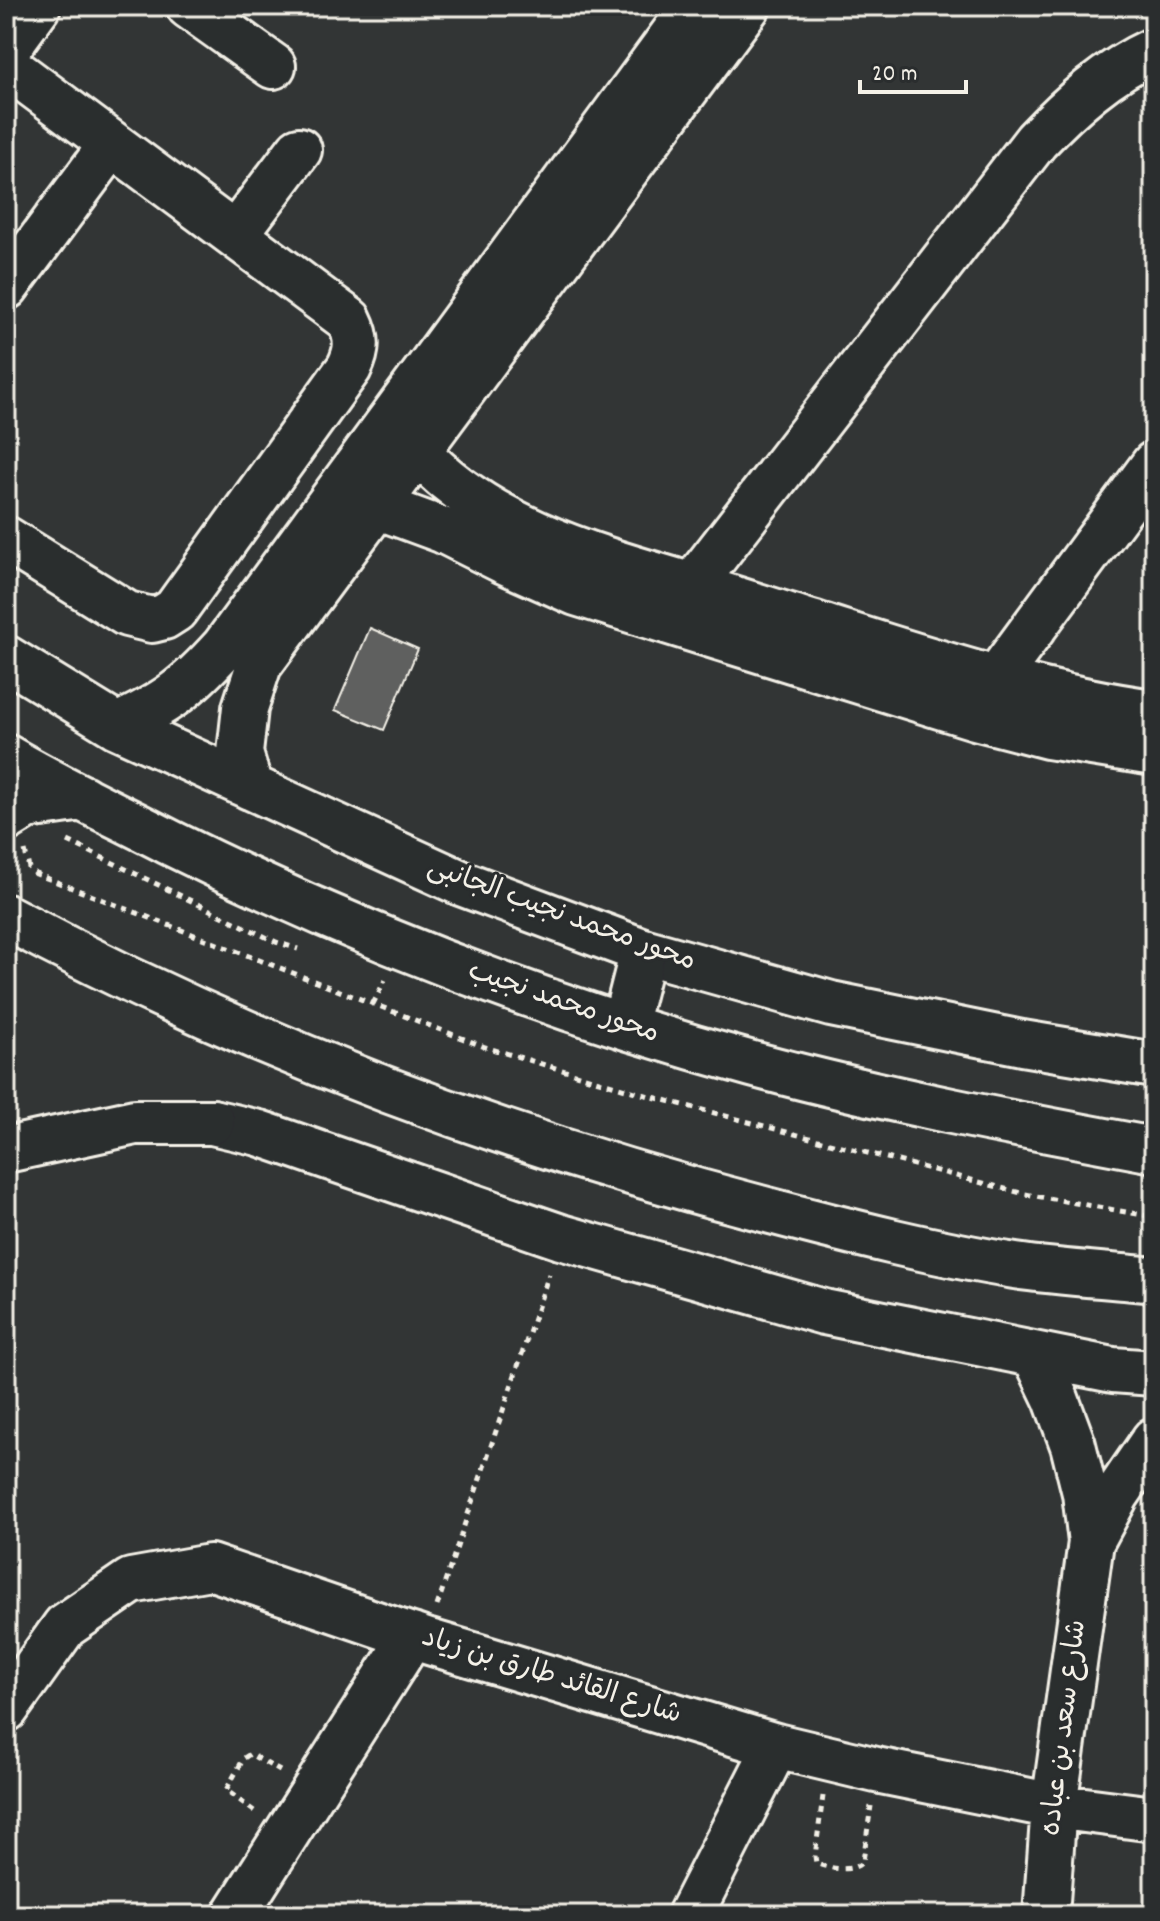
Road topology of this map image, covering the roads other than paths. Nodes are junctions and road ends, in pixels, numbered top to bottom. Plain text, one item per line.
1 (38, 6) edge
2 (189, 6) edge
3 (748, 6) edge
4 (679, 16) edge
5 (6, 50) edge
6 (1154, 50) edge
7 (6, 65) edge
8 (273, 66) dead end
9 (112, 144) junction
10 (299, 150) dead end
11 (235, 235) junction
12 (6, 287) edge
13 (417, 451) junction
14 (1154, 464) edge
15 (377, 506) junction
16 (6, 539) edge
17 (692, 586) junction
18 (6, 658) edge
19 (995, 680) junction
20 (1154, 712) edge
21 (117, 726) junction
22 (1154, 753) edge
23 (6, 757) edge
24 (250, 787) junction
25 (83, 798) junction
26 (17, 831) edge
27 (6, 894) edge
28 (25, 927) edge
29 (643, 951) junction
30 (624, 1026) junction
31 (1154, 1065) edge
32 (6, 1150) edge
33 (1154, 1150) edge
34 (1154, 1280) edge
35 (1035, 1355) junction
36 (1154, 1373) edge
37 (1154, 1440) edge
38 (1091, 1542) junction
39 (419, 1638) junction
40 (6, 1709) edge
41 (776, 1746) junction
42 (1054, 1806) junction
43 (1154, 1819) edge
44 (235, 1915) edge
45 (690, 1915) edge
46 (1046, 1915) edge

1 - 5 street
2 - 8 street
3 - 13 street
4 - 21 street
6 - 17 street
7 - 9 street
9 - 11 street
9 - 12 street
10 - 11 street
11 - 16 street
13 - 15 street
13 - 17 street
14 - 19 street
15 - 22 street
15 - 24 street
17 - 19 street
18 - 21 street, محور محمد نجيب الجانبى
19 - 20 street
21 - 24 street, محور محمد نجيب الجانبى
23 - 25 street, محور محمد نجيب
24 - 29 street, محور محمد نجيب الجانبى
25 - 26 street
25 - 30 street, محور محمد نجيب
27 - 28 street
28 - 34 street
29 - 30 street
29 - 31 street, محور محمد نجيب الجانبى
30 - 33 street, محور محمد نجيب
32 - 35 street
35 - 36 street
35 - 38 street, شارع سعد بن عباده
37 - 38 street, شارع سعد بن عباده
38 - 42 street, شارع سعد بن عباده
39 - 40 street, شارع القائد طارق بن زياد
39 - 41 street, شارع القائد طارق بن زياد
39 - 44 street
41 - 42 street, شارع القائد طارق بن زياد
41 - 45 street
42 - 43 street, شارع القائد طارق بن زياد
42 - 46 street, شارع سعد بن عباده

